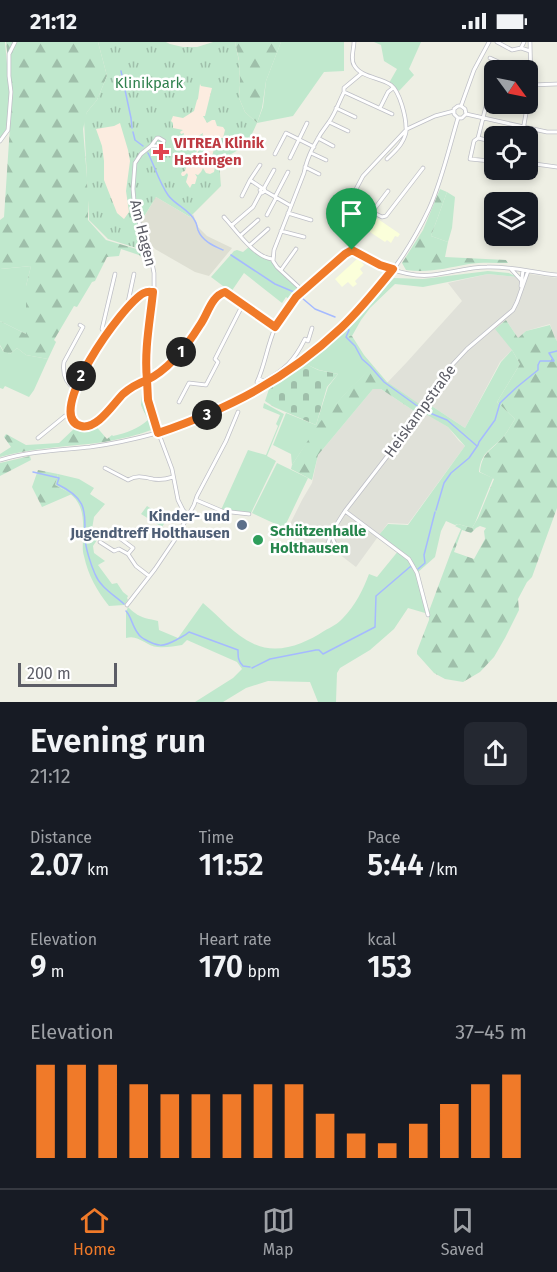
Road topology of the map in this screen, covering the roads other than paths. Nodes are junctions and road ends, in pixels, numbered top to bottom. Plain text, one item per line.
1 (15, 42) edge
2 (354, 42) edge
3 (489, 42) edge
4 (497, 42) edge
5 (524, 42) edge
6 (530, 42) edge
7 (522, 48) junction
8 (530, 51) junction
9 (490, 58) dead end
10 (494, 60) edge
11 (531, 60) edge
12 (362, 73) junction
13 (557, 84) edge
14 (538, 85) edge
15 (393, 87) junction
16 (344, 92) junction
17 (461, 106) junction
18 (336, 108) junction
19 (380, 108) junction
20 (454, 111) junction
21 (484, 113) edge
22 (392, 114) dead end
23 (466, 114) junction
24 (355, 117) dead end
25 (483, 117) junction
26 (459, 118) junction
27 (329, 122) junction
28 (307, 123) dead end
29 (520, 126) edge
30 (407, 129) junction
31 (538, 130) edge
32 (348, 131) dead end
33 (557, 132) edge
34 (318, 138) junction
35 (478, 138) junction
36 (299, 139) junction
37 (484, 139) edge
38 (0, 141) edge
39 (151, 146) dead end
40 (333, 146) dead end
41 (314, 147) junction
42 (311, 153) junction
43 (275, 154) dead end
44 (290, 158) dead end
45 (387, 159) dead end
46 (326, 160) dead end
47 (484, 160) edge
48 (538, 164) edge
49 (260, 165) dead end
50 (305, 167) junction
51 (557, 167) edge
52 (423, 168) dead end
53 (273, 170) dead end
54 (288, 172) dead end
55 (319, 174) dead end
56 (250, 180) junction
57 (263, 190) junction
58 (388, 191) dead end
59 (242, 196) dead end
60 (275, 197) junction
61 (291, 206) junction
62 (351, 208) junction
63 (372, 212) junction
64 (288, 213) junction
65 (267, 214) dead end
66 (224, 217) dead end
67 (258, 220) dead end
68 (311, 220) dead end
69 (232, 225) junction
70 (268, 229) dead end
71 (281, 231) junction
72 (241, 235) junction
73 (304, 237) dead end
74 (250, 245) junction
75 (296, 249) dead end
76 (352, 250) junction
77 (272, 259) junction
78 (510, 268) junction
79 (393, 269) junction
80 (281, 270) junction
81 (526, 271) junction
82 (115, 274) dead end
83 (134, 274) dead end
84 (557, 275) edge
85 (521, 282) junction
86 (521, 289) junction
87 (303, 291) junction
88 (153, 292) junction
89 (243, 304) junction
90 (127, 308) junction
91 (80, 326) dead end
92 (275, 327) junction
93 (312, 328) dead end
94 (106, 334) junction
95 (147, 380) junction
96 (75, 390) junction
97 (179, 402) dead end
98 (238, 412) dead end
99 (70, 415) junction
100 (158, 433) junction
101 (38, 438) dead end
102 (0, 460) edge
103 (105, 468) dead end
104 (173, 477) junction
105 (196, 500) junction
106 (345, 511) junction
107 (249, 514) dead end
108 (188, 516) junction
109 (331, 535) dead end
110 (121, 539) dead end
111 (100, 542) dead end
112 (128, 554) junction
113 (150, 576) junction
114 (127, 605) dead end
115 (428, 615) dead end

1 - 38 street
2 - 12 street
3 - 17 street
4 - 7 street
5 - 7 street
6 - 8 street
7 - 8 street
8 - 11 street
9 - 10 street
12 - 15 street
12 - 16 street
13 - 14 street
15 - 19 street
15 - 30 street
16 - 18 street
16 - 19 street
17 - 20 street
17 - 23 street
18 - 24 street
18 - 27 street
19 - 22 street
20 - 26 street
20 - 30 street
21 - 25 street
23 - 25 street
23 - 26 street
25 - 29 street
25 - 35 street
26 - 79 street
27 - 32 street
27 - 34 street
28 - 36 street
30 - 45 street
30 - 62 street
31 - 33 street
34 - 40 street
34 - 41 street
35 - 37 street
35 - 47 street
36 - 41 street
36 - 43 street
36 - 44 street
39 - 88 street, Am Hagen
41 - 42 street
42 - 46 street
42 - 50 street
48 - 51 street
49 - 56 street
50 - 55 street
50 - 61 street
52 - 63 street
53 - 57 street
54 - 60 street
56 - 57 street
56 - 59 street
57 - 60 street
57 - 69 street
58 - 63 street
60 - 61 street
60 - 65 street
61 - 64 street
62 - 63 street
62 - 76 street
64 - 68 street
64 - 71 street
66 - 69 street
67 - 72 street
69 - 72 street
70 - 74 street
71 - 73 street
71 - 77 street
72 - 74 street
74 - 77 street
75 - 80 street
76 - 79 street
76 - 87 street
77 - 80 street
78 - 79 street
78 - 81 street
78 - 85 street
79 - 100 street
80 - 87 street
81 - 84 street
81 - 85 street, Heiskampstraße
81 - 86 street, Heiskampstraße
82 - 94 street
83 - 90 street
85 - 86 street, Heiskampstraße
86 - 106 street, Heiskampstraße
87 - 92 street
88 - 90 street
88 - 95 street, Am Hagen
89 - 92 street
89 - 95 street
89 - 97 street
90 - 94 street
91 - 96 street
92 - 93 street
94 - 96 street
95 - 99 street
95 - 100 street, Am Hagen
96 - 99 street
98 - 105 street
99 - 101 street
100 - 102 street
100 - 104 street, Am Hagen
103 - 104 street
104 - 108 street, Am Hagen
105 - 107 street
105 - 108 street
106 - 109 street, Heiskampstraße
106 - 115 street
108 - 113 street
110 - 112 street
111 - 112 street
112 - 113 street
113 - 114 street

